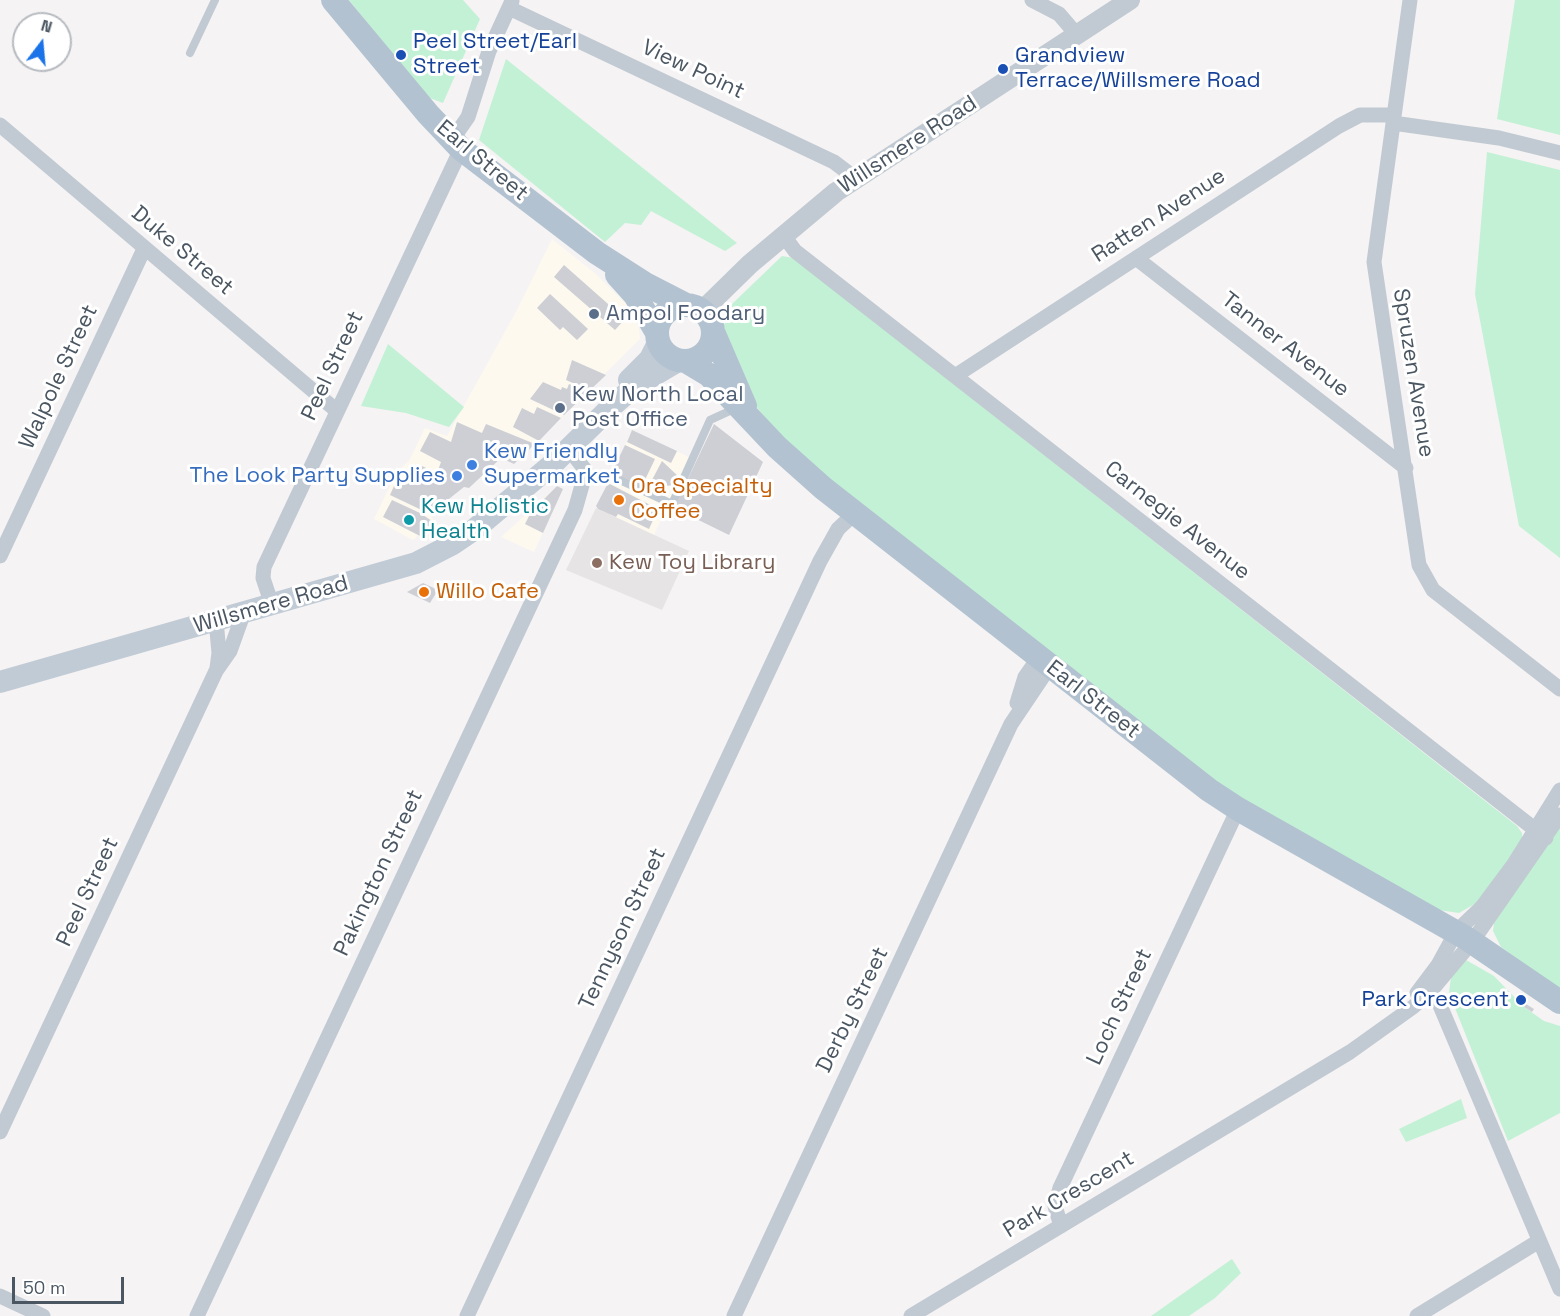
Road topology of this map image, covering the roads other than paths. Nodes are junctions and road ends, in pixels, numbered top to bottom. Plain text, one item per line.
1 (215, 0) edge
2 (333, 0) edge
3 (1032, 0) edge
4 (1130, 0) edge
5 (1410, 0) edge
6 (511, 4) edge
7 (1077, 35) junction
8 (190, 52) dead end
9 (1394, 119) junction
10 (0, 125) edge
11 (456, 144) junction
12 (1560, 153) edge
13 (855, 178) junction
14 (784, 236) junction
15 (144, 249) junction
16 (597, 253) junction
17 (1136, 258) junction
18 (693, 307) junction
19 (714, 334) junction
20 (657, 337) junction
21 (683, 362) junction
22 (955, 376) junction
23 (745, 410) junction
24 (337, 411) junction
25 (569, 449) junction
26 (1406, 468) junction
27 (585, 474) junction
28 (523, 488) junction
29 (850, 509) junction
30 (0, 556) edge
31 (272, 605) junction
32 (244, 612) junction
33 (216, 620) junction
34 (1044, 661) junction
35 (216, 671) junction
36 (0, 682) edge
37 (1560, 689) edge
38 (1560, 790) edge
39 (1238, 809) junction
40 (1560, 815) edge
41 (1541, 834) junction
42 (1465, 937) junction
43 (1426, 989) junction
44 (1560, 1002) edge
45 (0, 1132) edge
46 (1060, 1226) junction
47 (1539, 1241) junction
48 (1560, 1289) edge
49 (0, 1296) edge
50 (43, 1316) edge
51 (197, 1316) edge
52 (467, 1316) edge
53 (734, 1316) edge
54 (912, 1316) edge
55 (1416, 1316) edge

1 - 8 lane
2 - 11 main road, Earl Street
3 - 7 street
4 - 7 street, Willsmere Road
5 - 9 street, Spruzen Avenue
6 - 11 street, Peel Street
6 - 13 street, View Point
7 - 13 street, Willsmere Road
9 - 12 street, Ratten Avenue
9 - 17 street, Ratten Avenue
9 - 26 street, Spruzen Avenue
10 - 15 street, Duke Street
11 - 16 main road, Earl Street
11 - 24 street, Peel Street
13 - 14 street, Willsmere Road
14 - 18 street, Willsmere Road
14 - 22 street, Carnegie Avenue
15 - 24 street, Duke Street
15 - 30 street, Walpole Street
16 - 18 main road, Earl Street
16 - 20 main road, Earl Street
17 - 22 street, Ratten Avenue
17 - 26 street, Tanner Avenue
18 - 19 main road
18 - 20 main road
19 - 21 main road
19 - 23 main road, Earl Street
20 - 21 main road
20 - 28 main road, Willsmere Road
21 - 23 main road, Earl Street
21 - 25 main road, Willsmere Road
22 - 41 street, Carnegie Avenue
23 - 27 lane
23 - 29 main road, Earl Street
24 - 31 street, Peel Street
25 - 27 street
25 - 28 main road, Willsmere Road
26 - 37 street, Spruzen Avenue
27 - 51 street, Pakington Street
28 - 31 main road, Willsmere Road
29 - 34 main road, Earl Street
29 - 52 street, Tennyson Street
31 - 32 main road, Willsmere Road
32 - 33 main road, Willsmere Road
32 - 35 street, Peel Street
33 - 35 street, Peel Street
33 - 36 main road, Willsmere Road
34 - 39 main road, Earl Street
34 - 53 street, Derby Street
35 - 45 street, Peel Street
38 - 41 street, Park Crescent
39 - 42 main road, Earl Street
39 - 46 street, Loch Street
40 - 41 street, Park Crescent
41 - 42 street, Park Crescent
42 - 43 street, Park Crescent
42 - 44 main road, Earl Street
43 - 46 street, Park Crescent
43 - 47 street
46 - 54 street, Park Crescent
47 - 48 street
47 - 55 street
49 - 50 street

